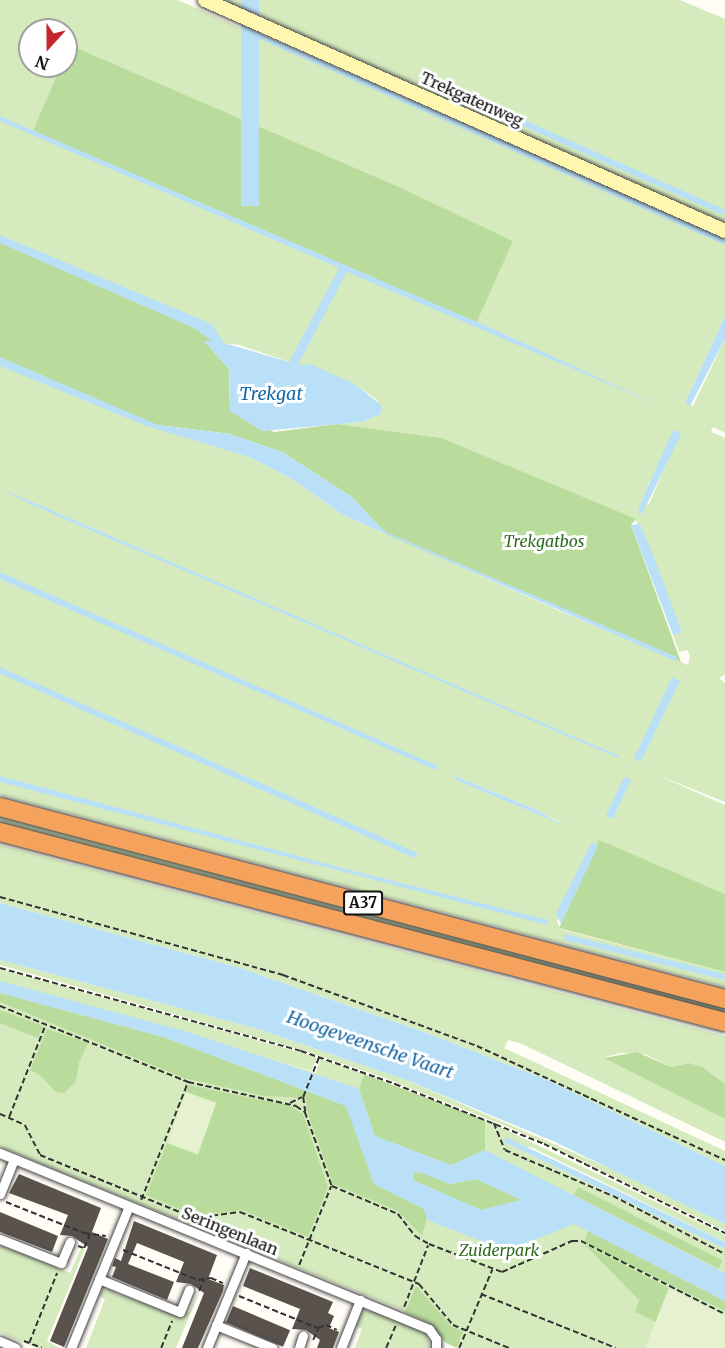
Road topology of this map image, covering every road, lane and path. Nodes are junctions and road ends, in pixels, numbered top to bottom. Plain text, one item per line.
1 (205, 0) edge
2 (725, 231) edge
3 (0, 807) edge
4 (0, 832) edge
5 (0, 897) edge
6 (0, 968) edge
7 (725, 999) edge
8 (0, 1006) edge
9 (725, 1022) edge
10 (45, 1025) junction
11 (319, 1057) junction
12 (188, 1082) junction
13 (303, 1095) junction
14 (290, 1103) junction
15 (305, 1112) junction
16 (0, 1114) edge
17 (9, 1117) junction
18 (494, 1122) junction
19 (0, 1153) edge
20 (14, 1159) junction
21 (725, 1160) edge
22 (332, 1186) junction
23 (0, 1194) edge
24 (143, 1197) junction
25 (0, 1199) edge
26 (133, 1208) junction
27 (91, 1233) junction
28 (725, 1233) edge
29 (0, 1239) edge
30 (309, 1240) junction
31 (70, 1242) joint
32 (114, 1243) junction
33 (429, 1244) junction
34 (246, 1253) junction
35 (725, 1254) edge
36 (61, 1263) junction
37 (492, 1269) junction
38 (296, 1274) junction
39 (99, 1279) junction
40 (414, 1282) junction
41 (189, 1290) dead end
42 (230, 1290) junction
43 (677, 1290) junction
44 (676, 1293) dead end
45 (481, 1294) junction
46 (360, 1300) junction
47 (176, 1310) junction
48 (725, 1314) edge
49 (399, 1317) junction
50 (216, 1325) junction
51 (466, 1330) junction
52 (346, 1334) junction
53 (303, 1336) dead end
54 (0, 1341) edge
55 (29, 1343) dead end
56 (16, 1348) edge
57 (71, 1348) edge
58 (161, 1348) edge
59 (207, 1348) edge
60 (273, 1348) edge
61 (299, 1348) edge
62 (341, 1348) edge
63 (386, 1348) edge
64 (436, 1348) edge
65 (459, 1348) edge
66 (509, 1348) edge
67 (616, 1348) edge

1 - 2 street, Trekgatenweg
3 - 7 highway, A37
4 - 9 highway, A37
5 - 21 path
6 - 11 path
8 - 10 path
10 - 12 path
10 - 17 path
11 - 13 path
11 - 18 path
12 - 14 path
12 - 24 path
13 - 14 path
13 - 15 path
14 - 15 path
15 - 22 path
16 - 17 path
17 - 24 path
18 - 28 path
18 - 35 path
19 - 20 street, Seringenlaan
20 - 23 street
20 - 26 street, Seringenlaan
22 - 30 path
22 - 33 path
24 - 26 path
24 - 30 path
25 - 27 path
26 - 32 street
26 - 34 street, Seringenlaan
27 - 31 path
27 - 32 path
29 - 36 street
30 - 38 path
30 - 40 path
31 - 36 street
32 - 39 street
32 - 42 path
33 - 37 path
33 - 40 path
34 - 38 street, Seringenlaan
34 - 42 street
36 - 55 path
37 - 43 path
37 - 45 path
38 - 46 street, Seringenlaan
39 - 47 street
39 - 57 street
40 - 49 path
40 - 51 path
41 - 47 street
42 - 50 street
42 - 52 path
43 - 44 path
43 - 48 path
45 - 51 path
45 - 67 path
46 - 49 street, Seringenlaan
46 - 52 street
47 - 58 path
49 - 63 path
49 - 64 street, Seringenlaan
50 - 59 street
50 - 60 street
51 - 65 path
51 - 66 path
52 - 62 street
53 - 61 street
54 - 56 street

